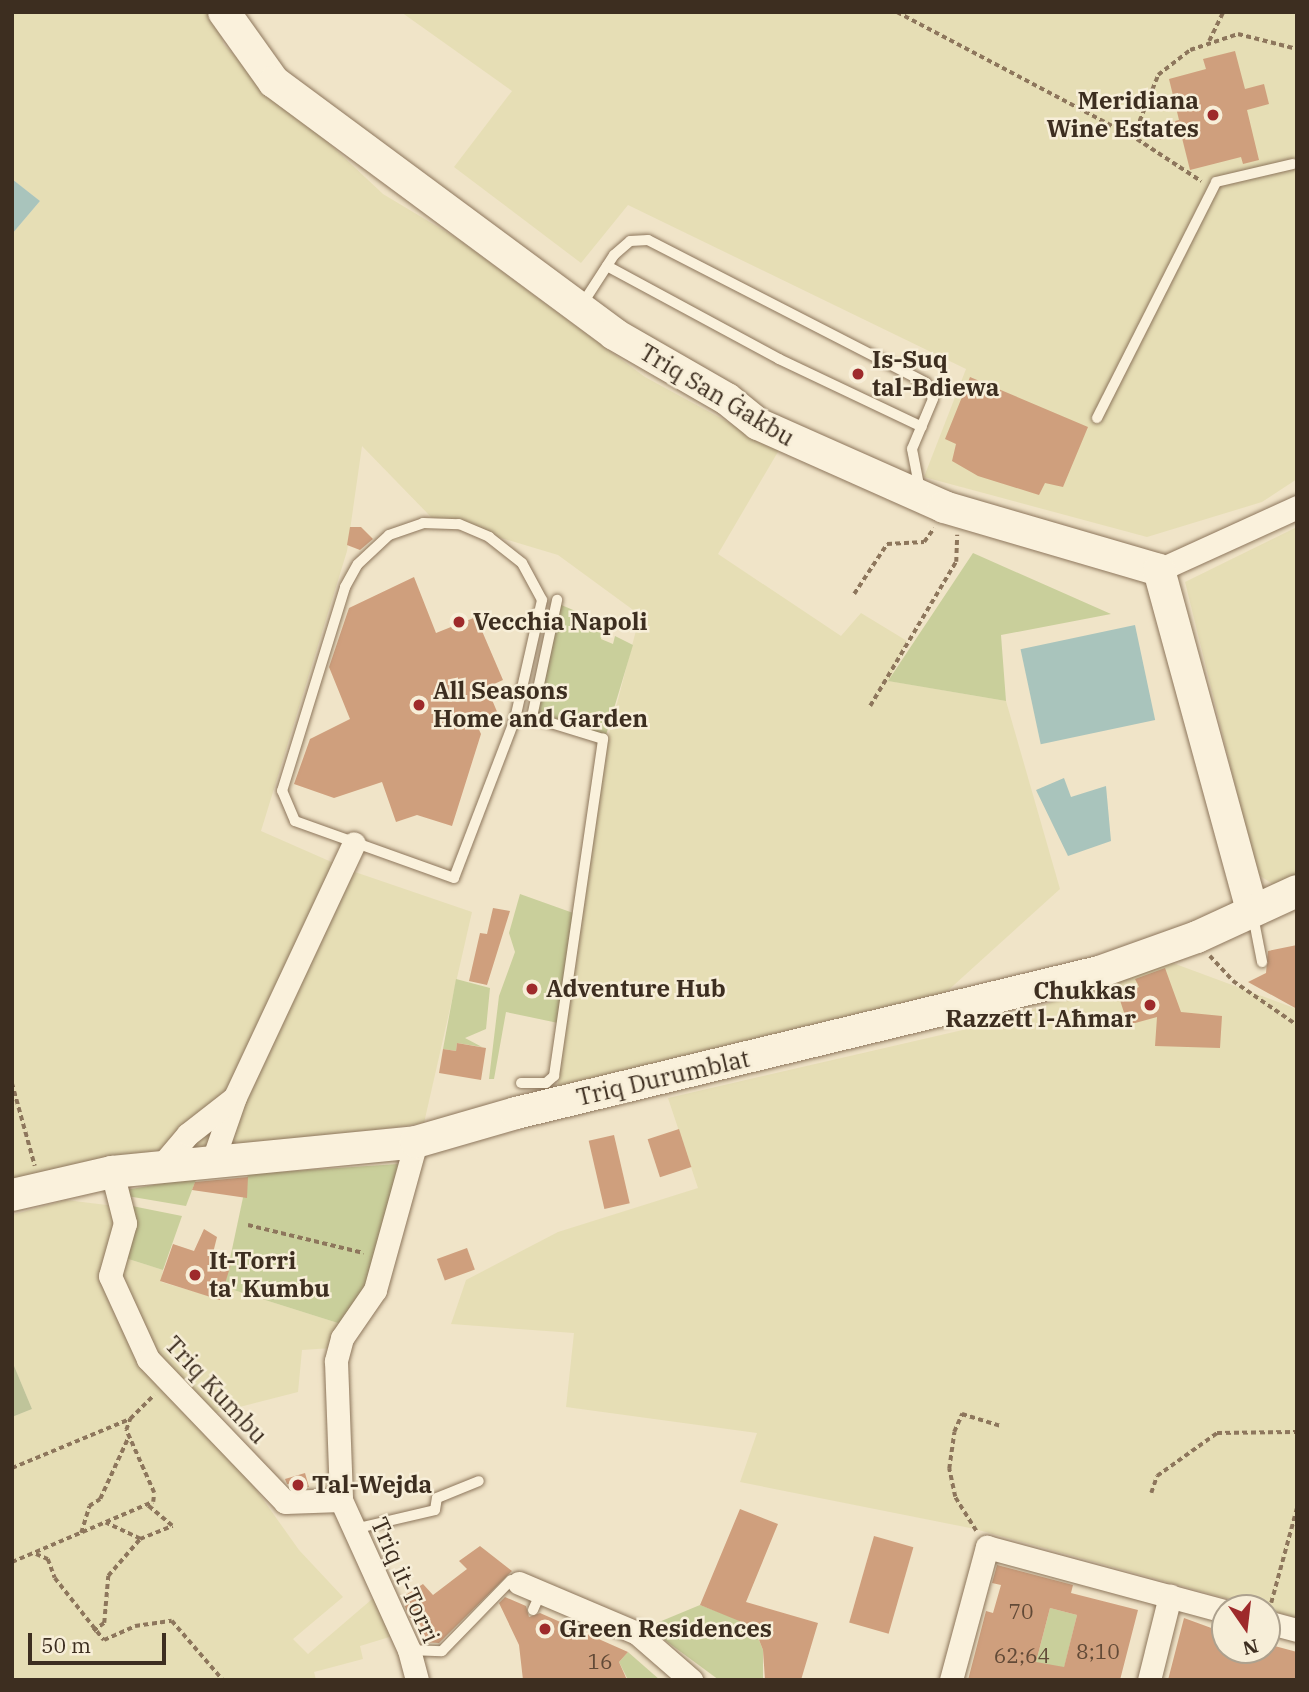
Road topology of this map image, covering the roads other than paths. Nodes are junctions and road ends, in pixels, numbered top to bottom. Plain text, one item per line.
1 (223, 12) edge
2 (1293, 164) dead end
3 (607, 266) junction
4 (580, 309) junction
5 (1097, 418) dead end
6 (922, 427) junction
7 (942, 506) junction
8 (1297, 507) edge
9 (1159, 570) junction
10 (557, 600) dead end
11 (354, 843) junction
12 (1297, 891) edge
13 (1252, 910) junction
14 (1262, 962) dead end
15 (521, 1083) dead end
16 (234, 1097) junction
17 (416, 1142) junction
18 (213, 1160) junction
19 (161, 1166) junction
20 (112, 1172) junction
21 (26, 1192) edge
22 (479, 1481) dead end
23 (341, 1500) junction
24 (354, 1529) junction
25 (515, 1581) joint
26 (1170, 1596) junction
27 (1211, 1607) edge
28 (1281, 1623) edge
29 (1297, 1630) edge
30 (409, 1650) junction
31 (417, 1680) edge
32 (691, 1680) edge
33 (951, 1680) edge
34 (1149, 1680) edge

1 - 4 main road, Triq San Ġakbu
2 - 5 lane
3 - 4 lane
3 - 6 lane
3 - 6 lane
4 - 7 main road, Triq San Ġakbu
6 - 7 lane
7 - 9 main road, Triq San Ġakbu
8 - 9 street
9 - 13 main road
10 - 15 lane
11 - 11 lane
11 - 16 street
12 - 13 main road, Triq Durumblat
13 - 14 lane
13 - 17 main road, Triq Durumblat
16 - 18 street
16 - 19 street
17 - 18 main road, Triq Durumblat
17 - 23 street, Triq it-Torri
18 - 19 main road, Triq Durumblat
19 - 20 main road, Triq Durumblat
20 - 21 main road, Triq Durumblat
20 - 23 street, Triq Kumbu
22 - 24 lane
23 - 24 street, Triq it-Torri
24 - 30 street, Triq it-Torri
25 - 30 lane
25 - 32 street
26 - 27 street
26 - 33 street
26 - 34 street
28 - 29 street
30 - 31 street, Triq it-Torri

